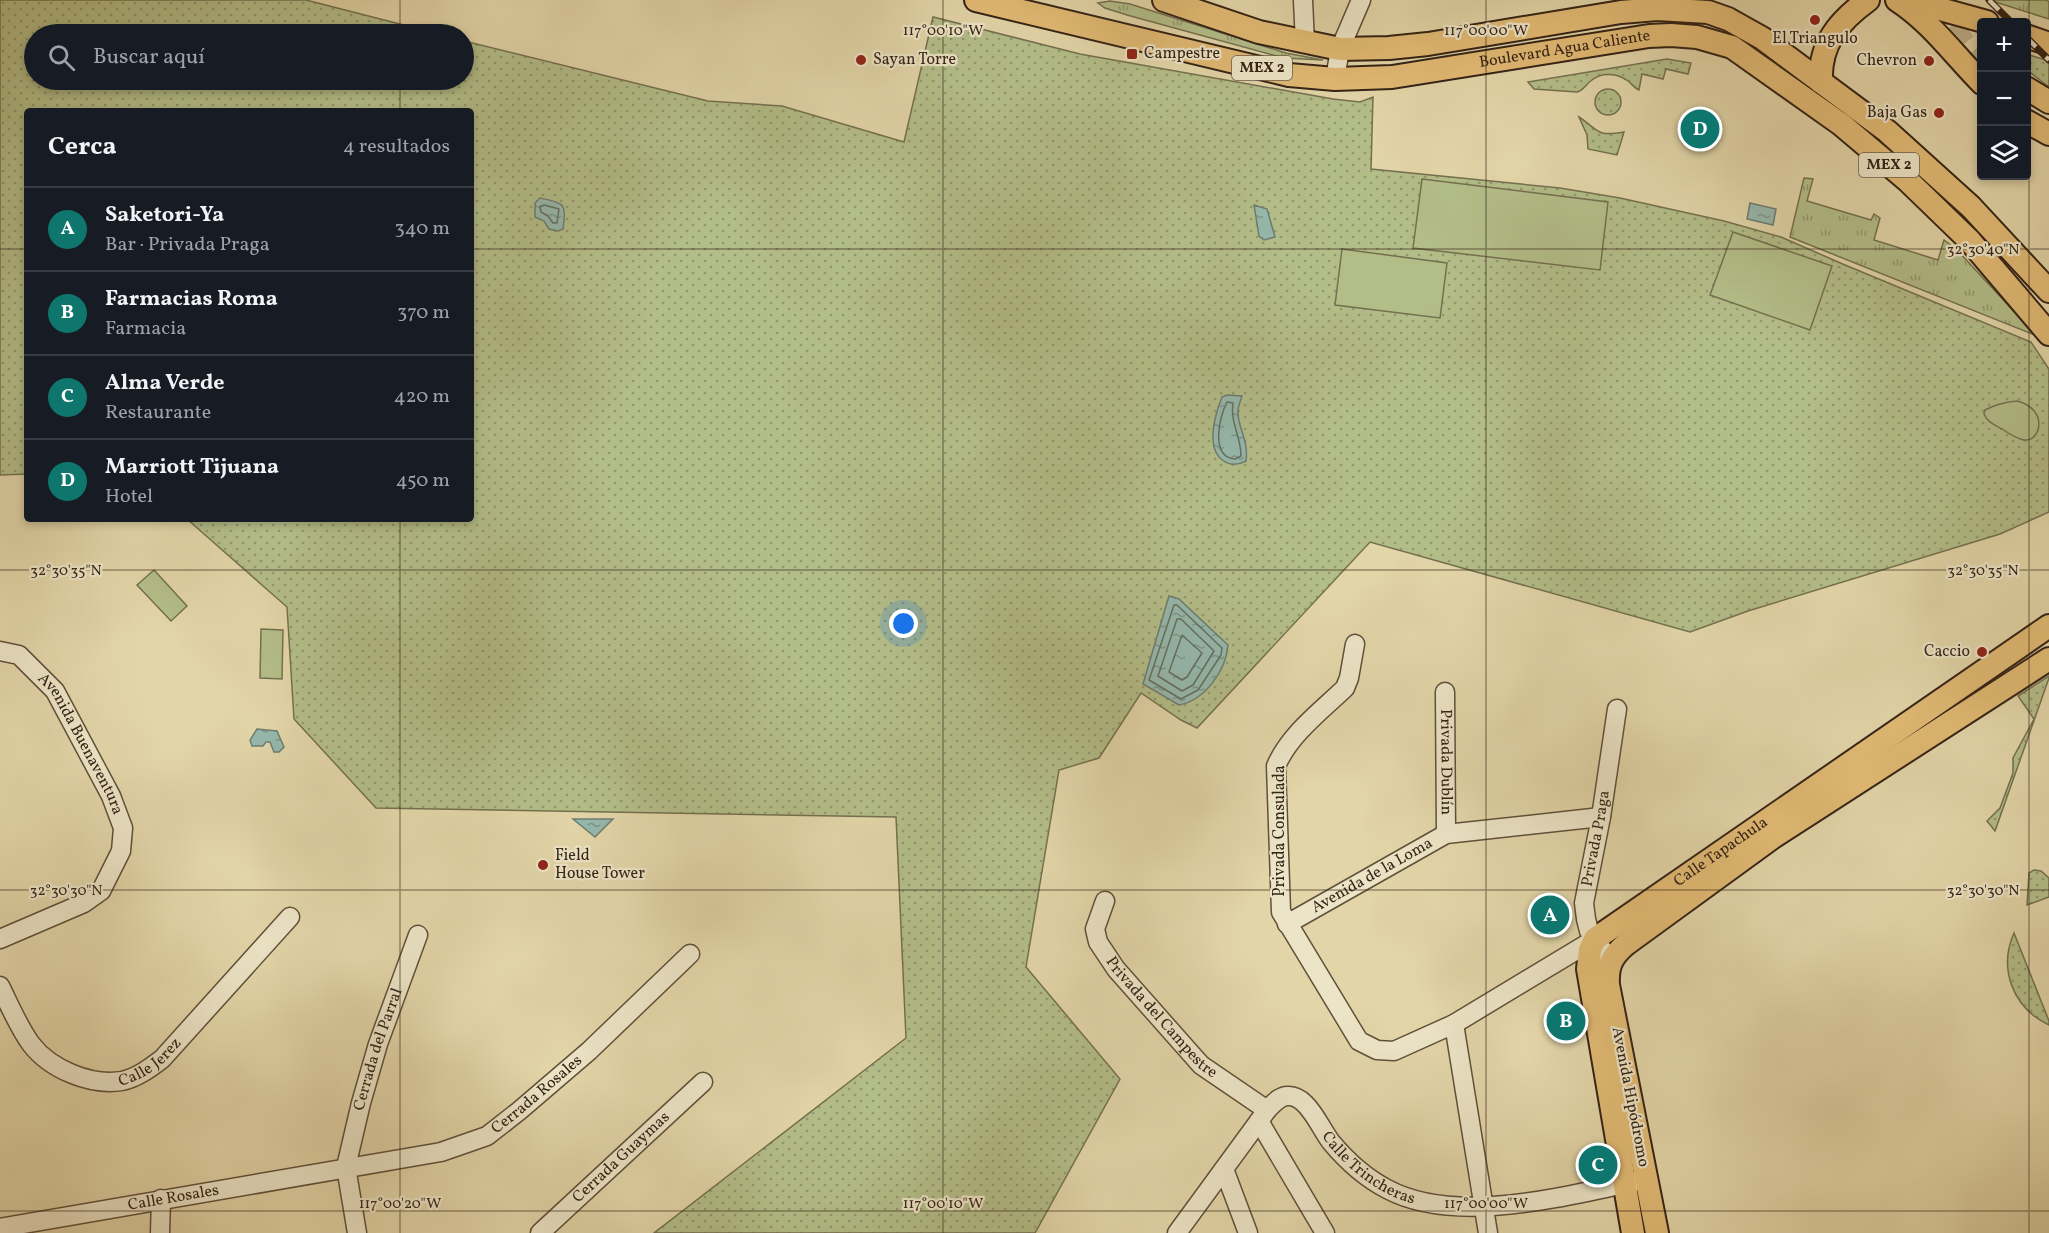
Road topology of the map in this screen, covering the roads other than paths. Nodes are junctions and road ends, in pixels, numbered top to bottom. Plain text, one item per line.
1 (976, 0) edge
2 (1164, 0) edge
3 (1303, 0) edge
4 (1361, 0) edge
5 (1733, 0) edge
6 (1868, 0) edge
7 (1897, 0) edge
8 (1907, 0) edge
9 (1708, 12) junction
10 (1974, 14) edge
11 (1994, 18) edge
12 (1697, 37) junction
13 (2031, 38) edge
14 (1946, 42) junction
15 (1305, 43) junction
16 (2049, 44) edge
17 (1340, 49) junction
18 (1977, 66) edge
19 (1335, 79) junction
20 (1821, 82) junction
21 (2031, 91) edge
22 (2049, 102) edge
23 (2031, 108) edge
24 (2049, 118) edge
25 (2031, 124) edge
26 (2049, 134) edge
27 (2049, 291) edge
28 (2049, 334) edge
29 (2049, 626) edge
30 (1355, 644) dead end
31 (0, 651) edge
32 (2049, 659) edge
33 (1445, 692) dead end
34 (1617, 709) dead end
35 (1601, 817) junction
36 (1446, 834) junction
37 (1105, 901) dead end
38 (290, 917) dead end
39 (1287, 924) junction
40 (418, 935) dead end
41 (0, 939) edge
42 (1595, 939) junction
43 (690, 954) dead end
44 (1610, 960) junction
45 (0, 986) edge
46 (1454, 1024) junction
47 (1377, 1050) joint
48 (703, 1083) dead end
49 (1263, 1115) junction
50 (346, 1167) junction
51 (1224, 1169) junction
52 (1646, 1179) junction
53 (1624, 1184) junction
54 (161, 1199) junction
55 (1484, 1207) junction
56 (0, 1228) edge
57 (160, 1233) edge
58 (357, 1233) edge
59 (540, 1233) edge
60 (1176, 1233) edge
61 (1248, 1233) edge
62 (1325, 1233) edge
63 (1488, 1233) edge
64 (1633, 1233) edge
65 (1657, 1233) edge

1 - 19 main road, Boulevard Agua Caliente / MEX 2
2 - 15 main road, Boulevard Agua Caliente / MEX 2
3 - 15 street
4 - 17 street
5 - 9 main road
6 - 20 main road
7 - 14 main road
8 - 10 main road
9 - 12 main road
9 - 17 main road, Boulevard Agua Caliente / MEX 2
9 - 20 main road, Boulevard Agua Caliente / MEX 2
10 - 11 main road
10 - 14 main road
12 - 19 main road, Boulevard Agua Caliente / MEX 2
12 - 28 main road, Boulevard Agua Caliente / MEX 2
13 - 16 main road
14 - 18 main road
15 - 17 main road, Boulevard Agua Caliente / MEX 2
17 - 19 street
20 - 27 main road, Boulevard Agua Caliente / MEX 2
21 - 22 main road
23 - 24 main road
25 - 26 main road
29 - 42 main road, Calle Tapachula
30 - 39 street, Privada Consulada
31 - 41 street, Avenida Buenaventura
32 - 44 main road, Calle Tapachula
33 - 36 street, Privada Dublín
34 - 35 street, Privada Praga
35 - 36 street, Avenida de la Loma
35 - 42 street, Privada Praga
36 - 39 street, Avenida de la Loma
37 - 49 street, Privada del Campestre
38 - 45 street, Calle Jerez
39 - 47 street, Privada Consulada
40 - 50 street, Cerrada del Parral
42 - 44 street, Privada Praga
42 - 46 street, Calle Tapachula
42 - 53 main road, Avenida Hipódromo
43 - 50 street, Cerrada Rosales
44 - 52 main road, Avenida Hipódromo
46 - 47 street, Calle Tapachula
46 - 55 street
48 - 59 street, Cerrada Guaymas
49 - 51 street
49 - 55 street, Calle Trincheras
49 - 62 street
50 - 54 street, Calle Rosales
50 - 58 street
51 - 60 street
51 - 61 street
52 - 53 street, Calle Trincheras
52 - 65 main road, Avenida Hipódromo
53 - 55 street, Calle Trincheras
53 - 64 main road, Avenida Hipódromo
54 - 56 street, Calle Rosales
54 - 57 street
55 - 63 street

